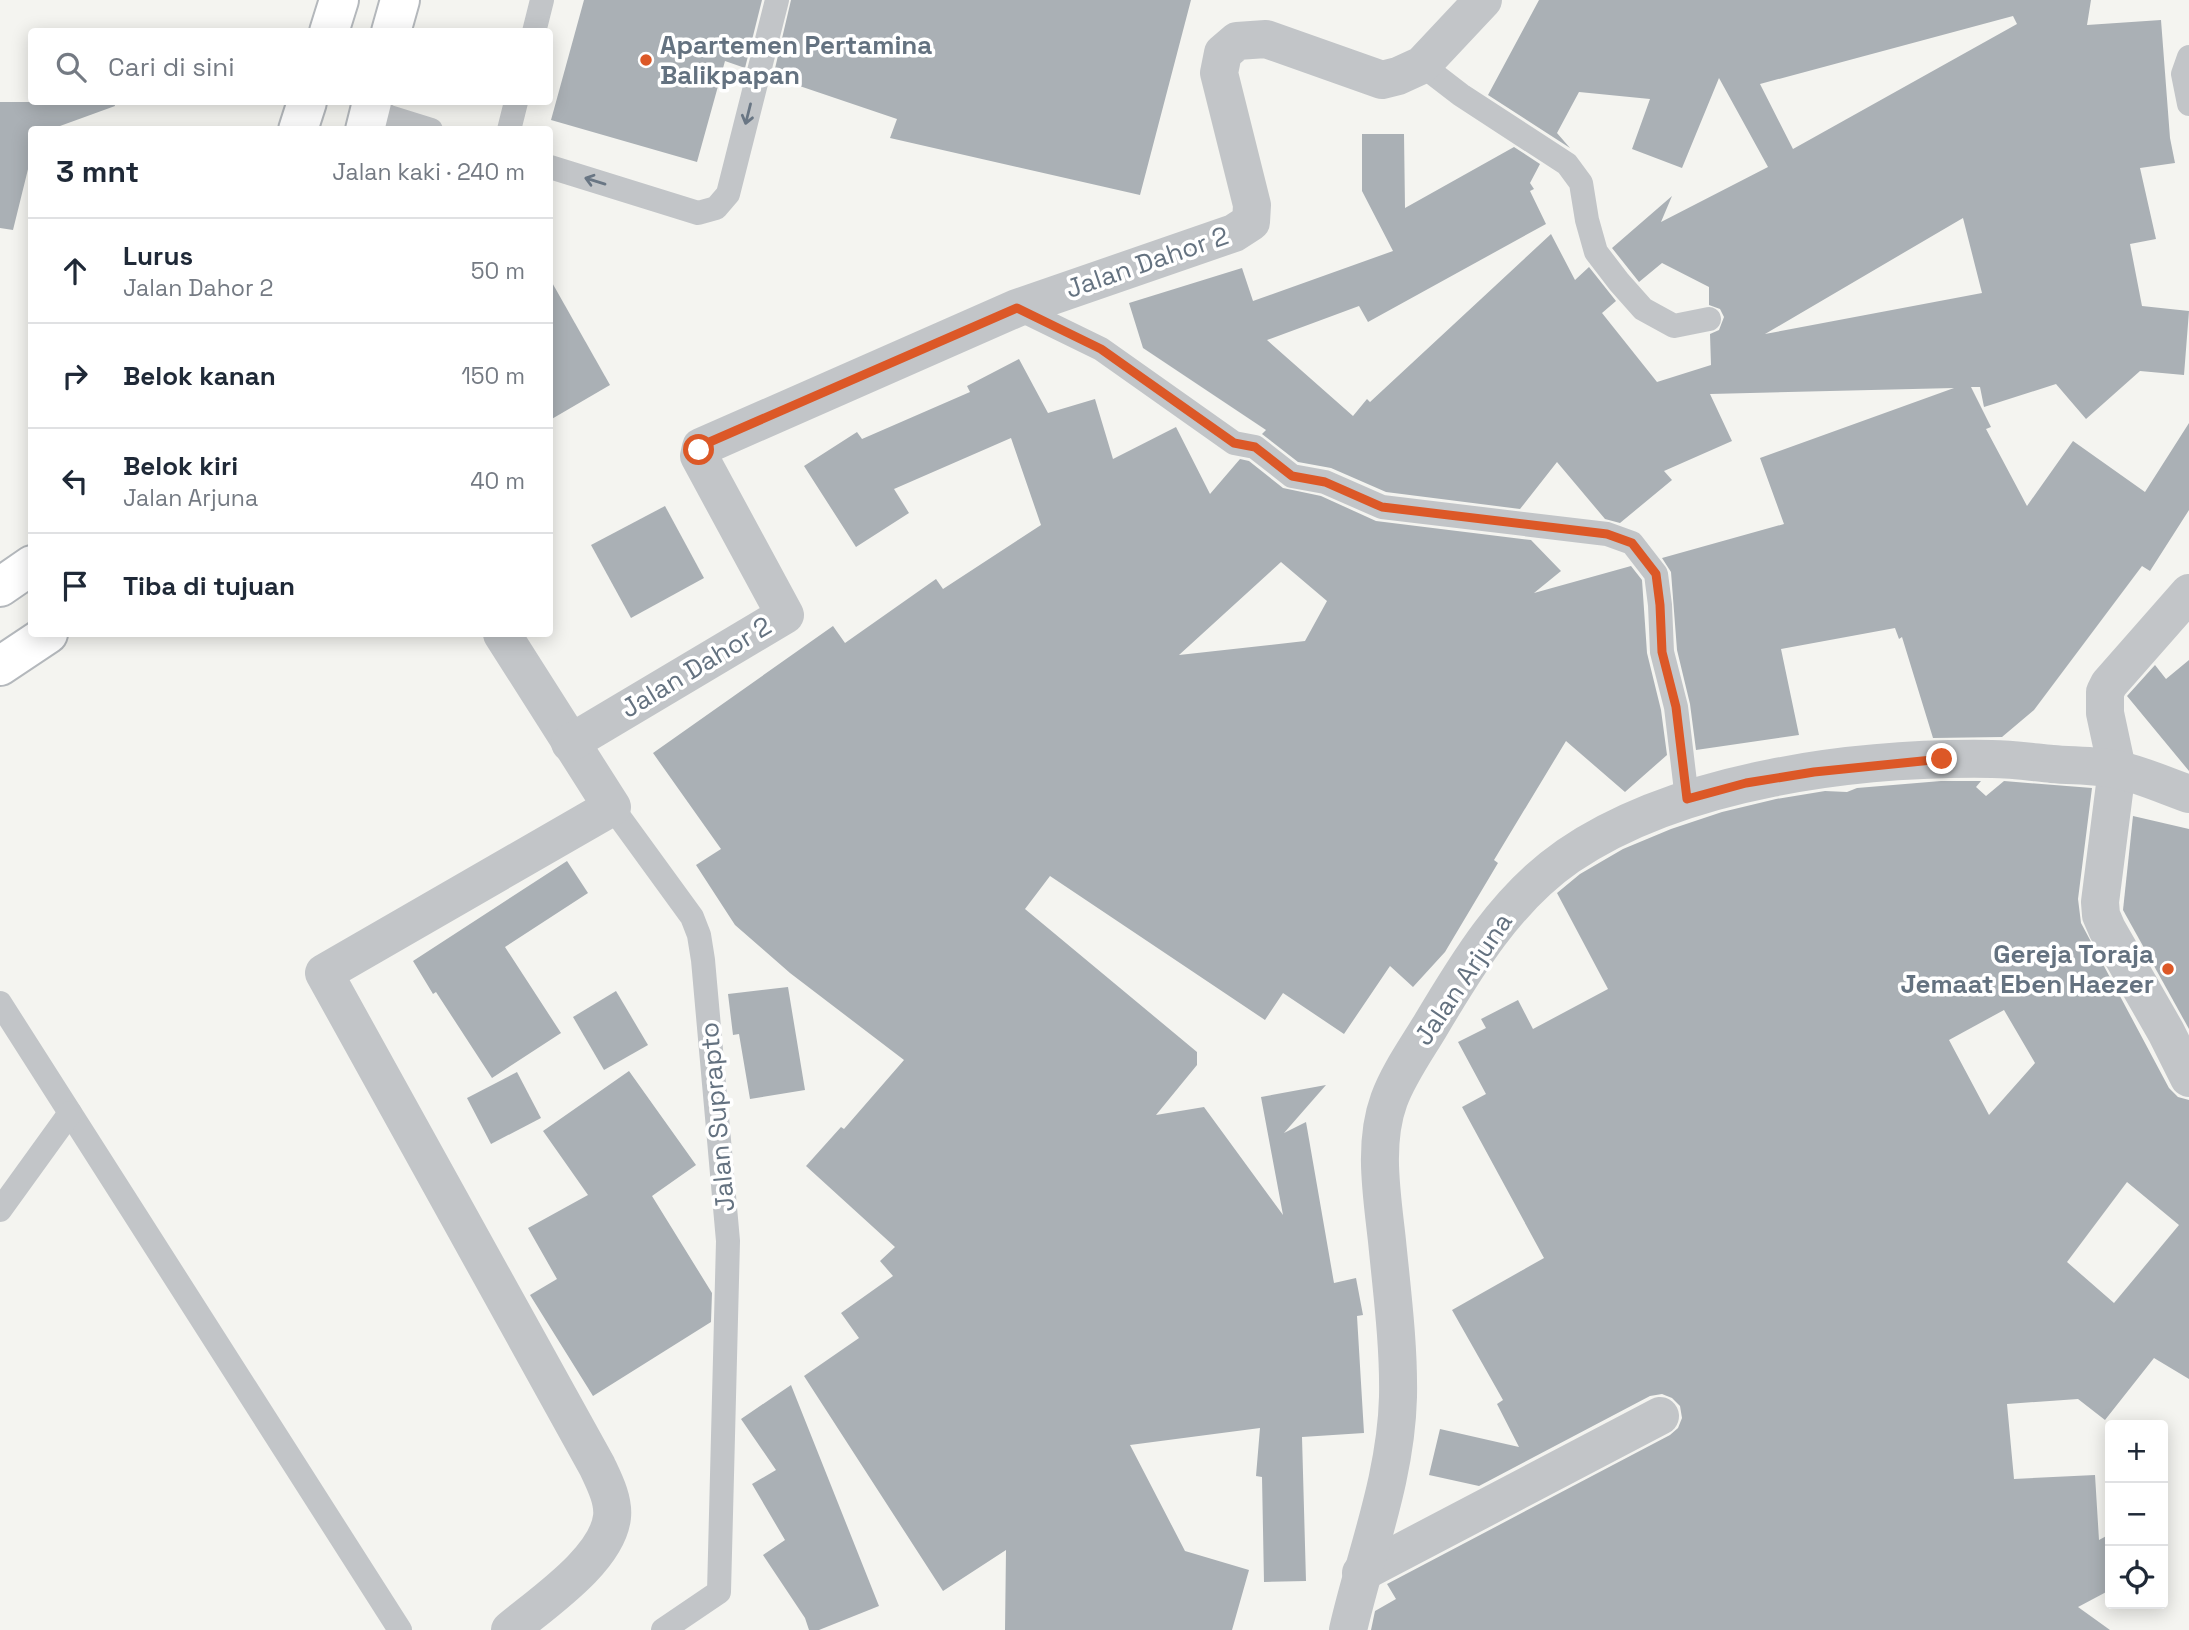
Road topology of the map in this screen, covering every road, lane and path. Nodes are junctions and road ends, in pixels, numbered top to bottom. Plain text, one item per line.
1 (339, 0) edge
2 (400, 0) edge
3 (542, 0) edge
4 (777, 0) edge
5 (1483, 0) edge
6 (330, 28) edge
7 (392, 28) edge
8 (535, 28) edge
9 (2189, 57) edge
10 (1422, 65) junction
11 (2189, 104) edge
12 (306, 105) edge
13 (515, 105) edge
14 (369, 114) edge
15 (299, 126) edge
16 (416, 126) edge
17 (510, 126) edge
18 (553, 168) edge
19 (1017, 308) junction
20 (1709, 319) dead end
21 (28, 568) edge
22 (0, 587) edge
23 (2189, 593) edge
24 (44, 637) edge
25 (504, 637) edge
26 (0, 666) edge
27 (570, 743) junction
28 (2117, 769) junction
29 (2189, 794) edge
30 (1687, 799) junction
31 (612, 807) junction
32 (0, 1003) edge
33 (2189, 1078) edge
34 (70, 1112) junction
35 (0, 1210) edge
36 (1660, 1416) dead end
37 (1361, 1573) junction
38 (400, 1630) edge
39 (510, 1630) edge
40 (663, 1630) edge
41 (1348, 1630) edge

1 - 6 main road
2 - 7 main road
3 - 8 lane
4 -> 18 lane
5 - 10 street, Jalan Dahor 2
9 - 11 lane
10 - 19 street, Jalan Dahor 2
10 - 20 lane
12 - 15 main road
13 - 17 lane
14 - 16 lane
19 - 27 street, Jalan Dahor 2
19 - 30 lane
21 - 22 main road
23 - 28 street
24 - 26 main road
25 - 27 street, Jalan Suprapto
27 - 31 street, Jalan Suprapto
28 - 29 street, Jalan Arjuna
28 - 30 street, Jalan Arjuna
28 - 33 street
30 - 37 street, Jalan Arjuna
31 - 39 street
31 - 40 lane, Jalan Suprapto
32 - 34 lane
34 - 35 lane
34 - 38 lane
36 - 37 street
37 - 41 street, Jalan Arjuna

